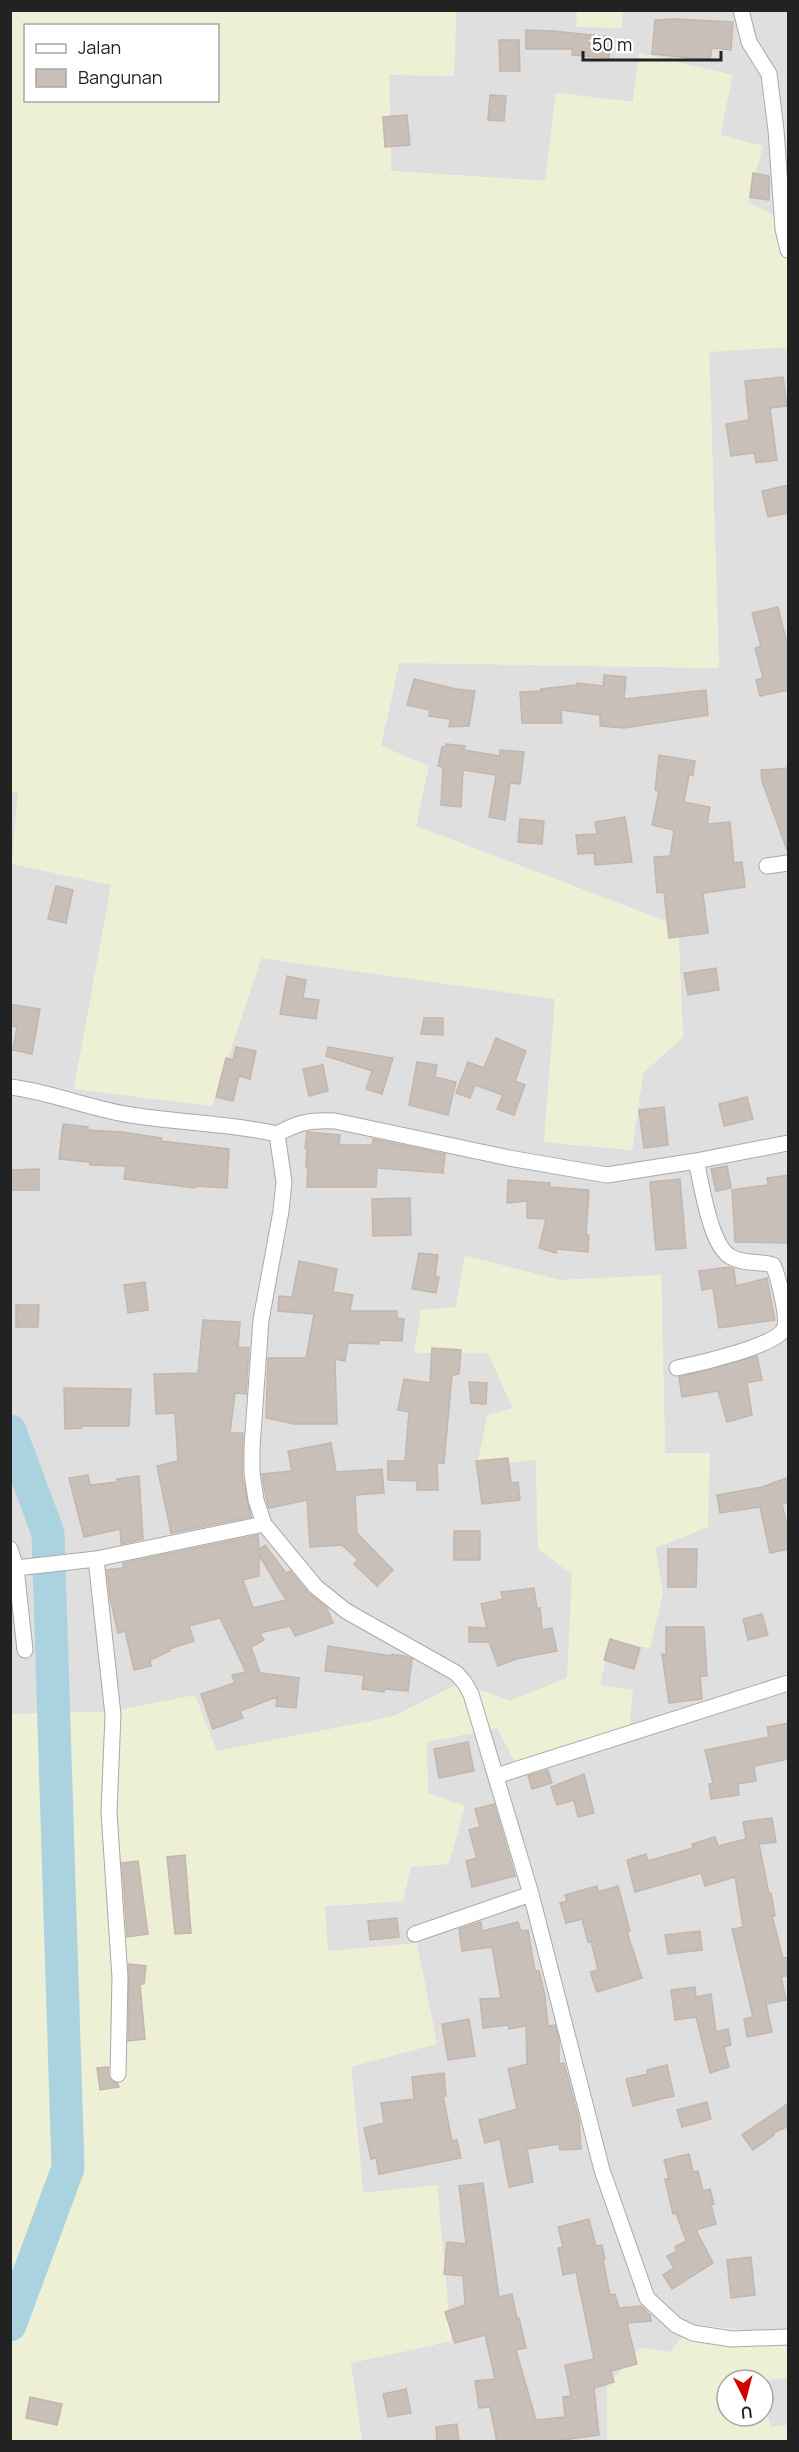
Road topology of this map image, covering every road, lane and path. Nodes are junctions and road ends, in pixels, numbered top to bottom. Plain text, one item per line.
1 (741, 10) edge
2 (789, 249) edge
3 (789, 863) edge
4 (767, 866) dead end
5 (10, 1087) edge
6 (277, 1134) junction
7 (789, 1143) edge
8 (696, 1161) junction
9 (677, 1368) dead end
10 (264, 1524) junction
11 (10, 1550) edge
12 (96, 1559) junction
13 (21, 1567) junction
14 (25, 1650) dead end
15 (789, 1683) edge
16 (496, 1776) junction
17 (531, 1894) junction
18 (415, 1934) dead end
19 (118, 2074) dead end
20 (789, 2337) edge

1 - 2 street
3 - 4 street
5 - 6 street
6 - 8 street
6 - 10 street
7 - 8 street
8 - 9 street
10 - 12 street
10 - 16 street
11 - 13 street
12 - 13 street
12 - 19 street
13 - 14 street
15 - 16 street
16 - 17 street
17 - 18 street
17 - 20 street

